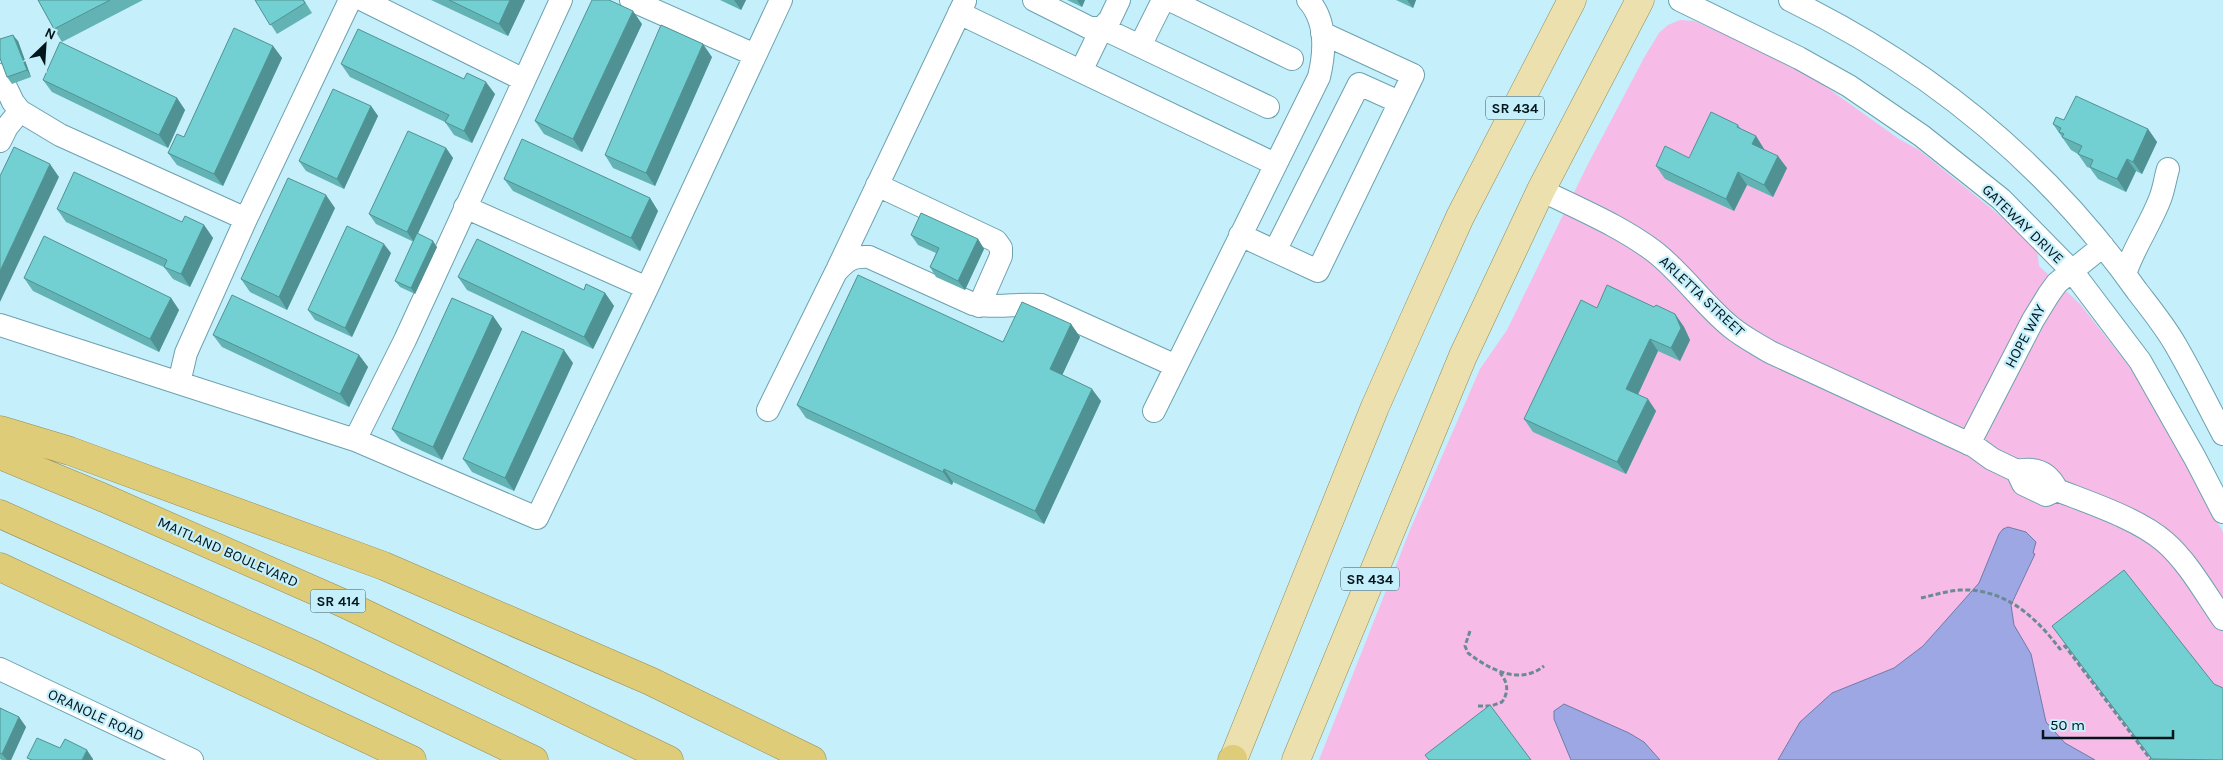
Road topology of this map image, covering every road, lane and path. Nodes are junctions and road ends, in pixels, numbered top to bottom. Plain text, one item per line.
1 (350, 0) edge
2 (363, 0) edge
3 (561, 0) edge
4 (631, 0) edge
5 (781, 0) edge
6 (1034, 0) edge
7 (1119, 0) edge
8 (1163, 0) edge
9 (1170, 0) edge
10 (1308, 0) edge
11 (1572, 0) edge
12 (1640, 0) edge
13 (1680, 0) edge
14 (1790, 0) edge
15 (962, 7) edge
16 (1102, 28) junction
17 (1322, 33) junction
18 (1140, 46) junction
19 (754, 55) junction
20 (1292, 59) dead end
21 (1081, 71) junction
22 (0, 75) edge
23 (524, 80) junction
24 (1399, 102) junction
25 (1268, 107) dead end
26 (20, 111) junction
27 (0, 141) edge
28 (1275, 164) junction
29 (2168, 168) dead end
30 (877, 185) junction
31 (1541, 190) junction
32 (465, 207) junction
33 (246, 219) junction
34 (1240, 235) junction
35 (2103, 246) junction
36 (1275, 251) junction
37 (2072, 271) junction
38 (836, 272) junction
39 (2125, 274) junction
40 (647, 288) junction
41 (979, 306) junction
42 (0, 325) edge
43 (1176, 366) junction
44 (179, 382) junction
45 (768, 410) dead end
46 (1154, 411) dead end
47 (0, 430) edge
48 (2223, 434) edge
49 (356, 440) junction
50 (1972, 445) junction
51 (0, 455) edge
52 (2223, 512) edge
53 (0, 514) edge
54 (0, 567) edge
55 (1940, 593) dead end
56 (1921, 598) dead end
57 (2223, 619) edge
58 (1470, 631) dead end
59 (2046, 631) junction
60 (1544, 666) dead end
61 (0, 669) edge
62 (1500, 672) junction
63 (1478, 706) dead end
64 (192, 760) edge
65 (412, 760) edge
66 (534, 760) edge
67 (669, 760) edge
68 (812, 760) edge
69 (1233, 760) edge
70 (1296, 760) edge
71 (2151, 760) edge

1 - 33 street
2 - 23 street
3 - 23 street
4 - 19 street
5 - 19 street
6 - 16 street
7 - 16 street
8 - 18 street
9 - 20 street
10 - 17 street
11 - 69 main road, SR 434
12 - 31 main road, SR 434
13 - 37 street, GATEWAY DRIVE
14 - 35 street
15 - 21 street
15 - 30 street
16 - 18 street
16 - 21 street
17 - 24 street
17 - 28 street
18 - 25 street
19 - 40 street
21 - 28 street
22 - 26 street
23 - 32 street
24 - 36 street
24 - 36 street
26 - 27 street
26 - 33 street
28 - 34 street
29 - 39 street
30 - 38 street
30 - 41 street
31 - 50 street, ARLETTA STREET
31 - 70 main road, SR 434
32 - 40 street
32 - 49 street
33 - 44 street
34 - 36 street
34 - 43 street
35 - 37 street, HOPE WAY
35 - 39 street
37 - 50 street, HOPE WAY
37 - 52 street, GATEWAY DRIVE
38 - 41 street
38 - 45 street
39 - 48 street
40 - 49 street
41 - 43 street
42 - 44 street
43 - 46 street
44 - 49 street
47 - 68 highway
50 - 57 street, ARLETTA STREET
51 - 67 highway, MAITLAND BOULEVARD / SR 414
53 - 66 highway
54 - 65 highway
55 - 59 path
56 - 59 path
58 - 62 path
59 - 71 path
60 - 62 path
61 - 64 street, ORANOLE ROAD
62 - 63 path

